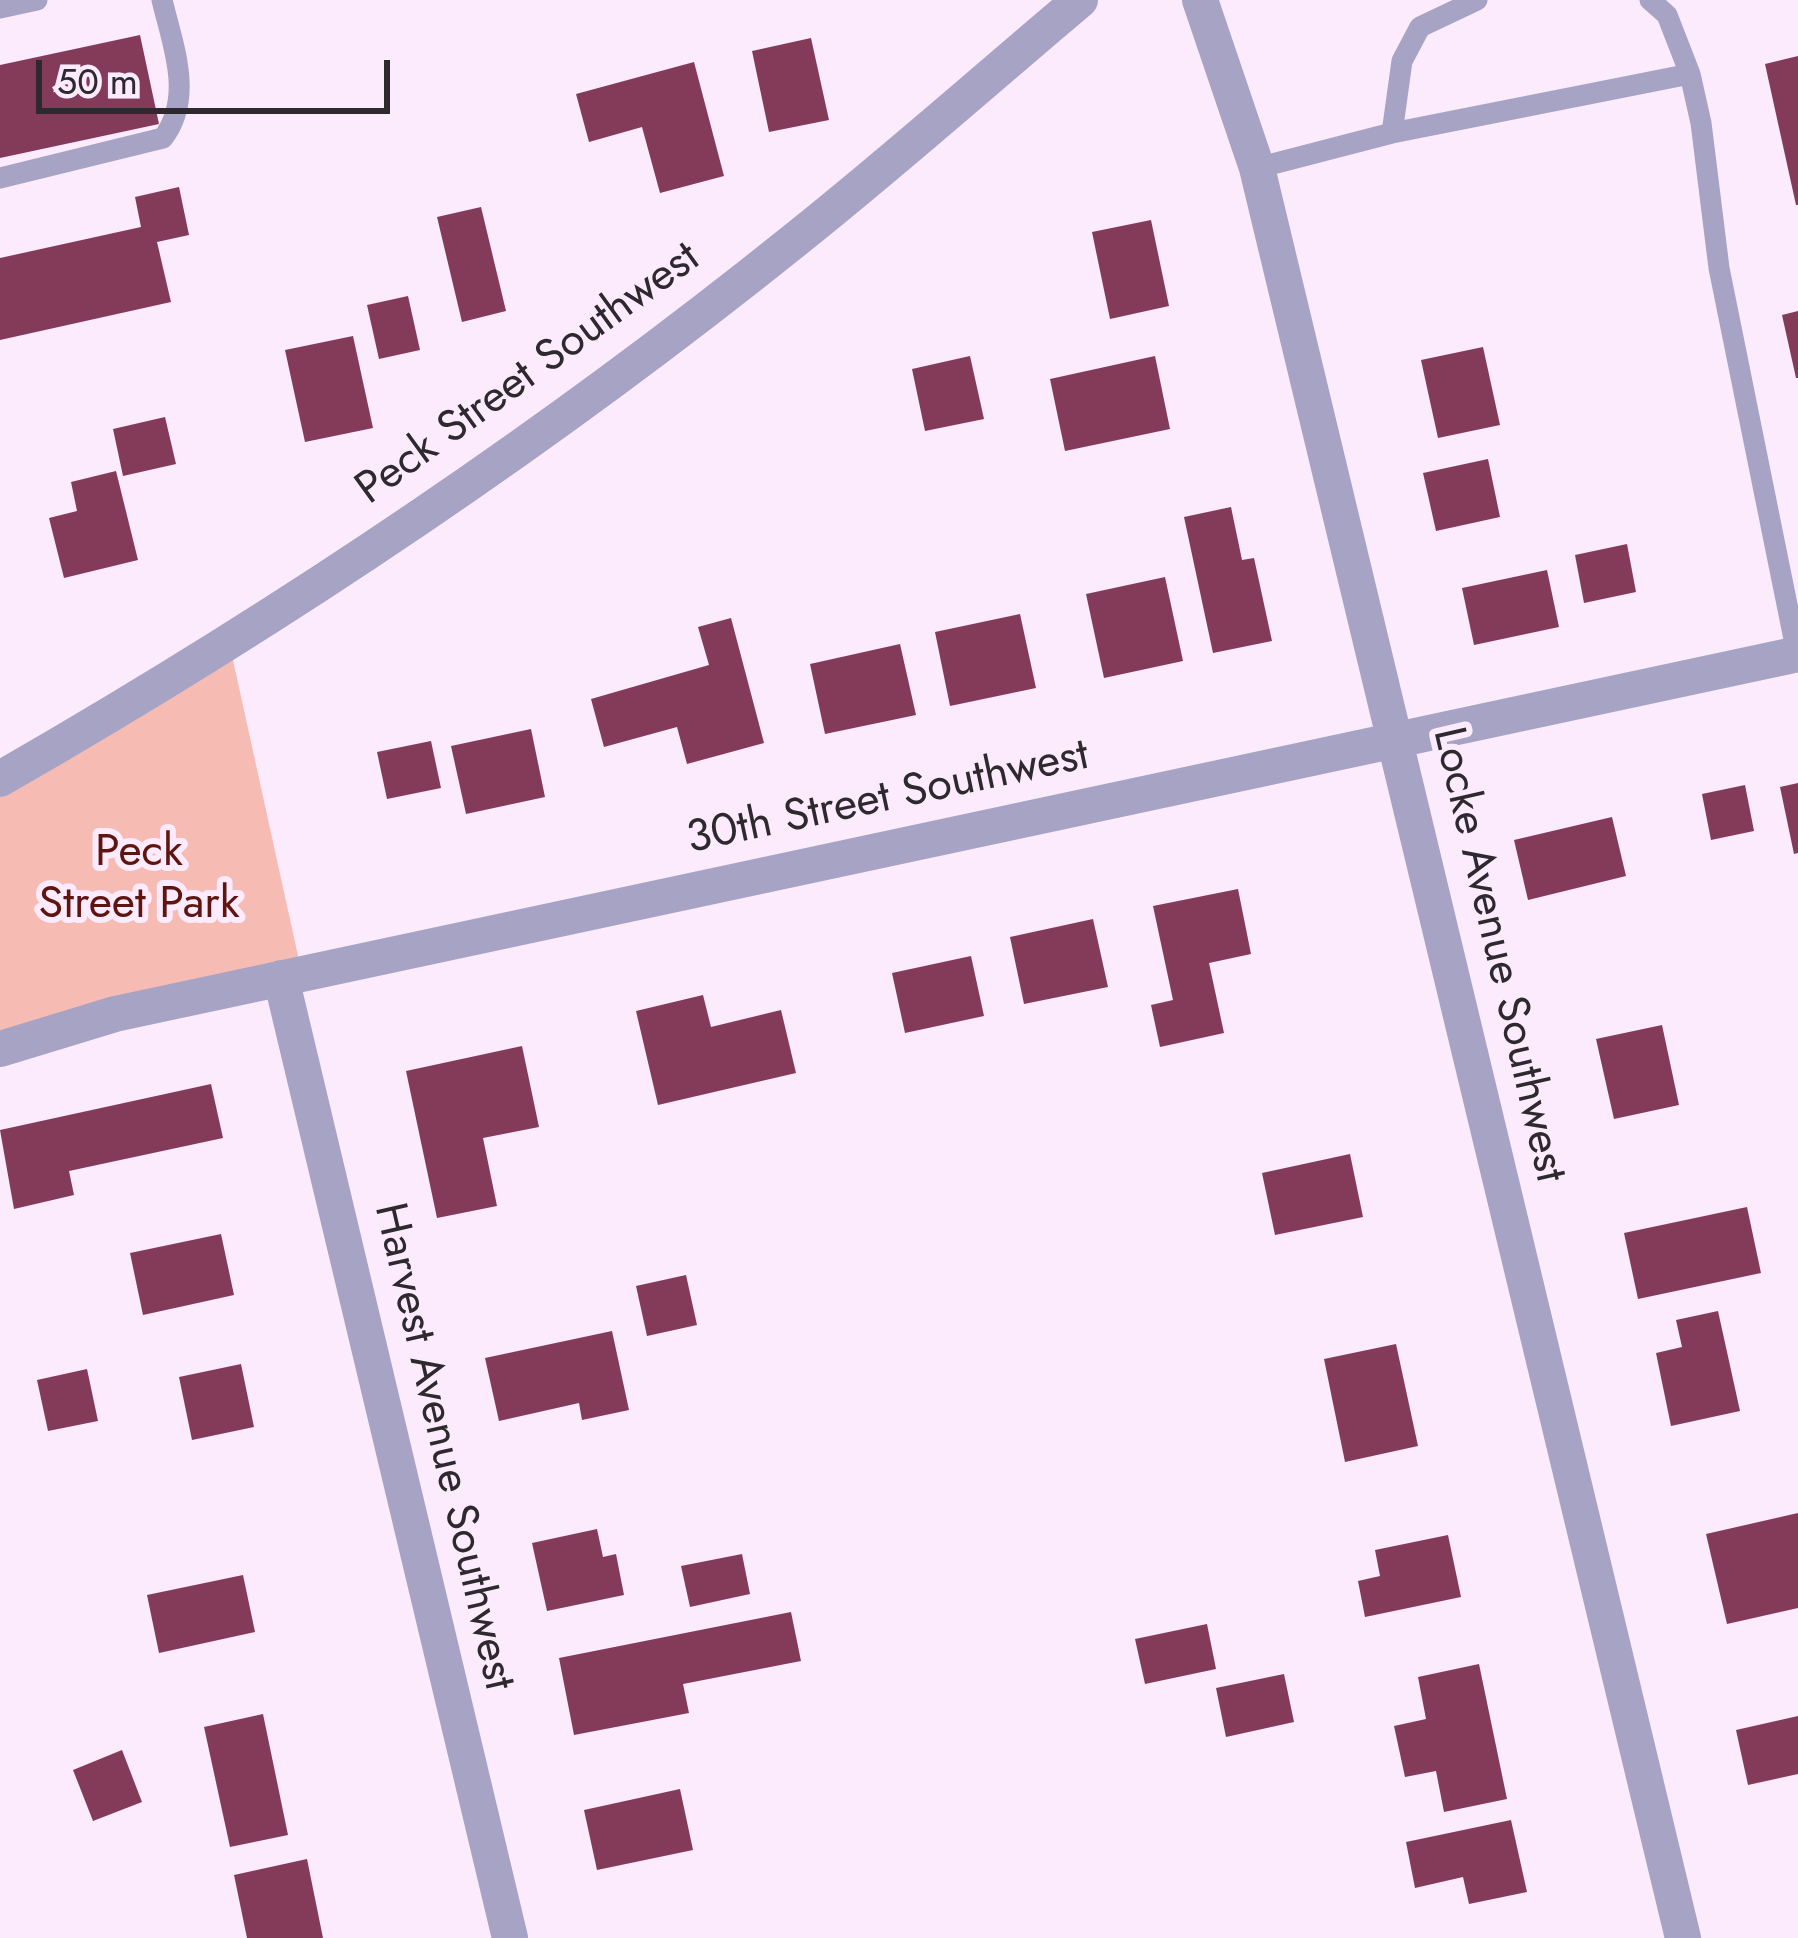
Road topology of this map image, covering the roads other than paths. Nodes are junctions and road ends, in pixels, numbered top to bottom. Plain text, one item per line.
1 (37, 0) edge
2 (161, 0) edge
3 (1080, 0) edge
4 (1200, 0) edge
5 (1477, 0) edge
6 (1649, 0) edge
7 (0, 8) edge
8 (1690, 74) junction
9 (1392, 133) junction
10 (1257, 168) junction
11 (0, 178) edge
12 (1798, 654) edge
13 (1397, 740) junction
14 (0, 779) edge
15 (281, 978) junction
16 (0, 1049) edge
17 (510, 1938) edge
18 (1683, 1938) edge

1 - 7 lane
2 - 11 lane
3 - 14 street, Peck Street Southwest
4 - 10 street, Locke Avenue Southwest
5 - 9 lane
6 - 8 lane
8 - 9 lane
8 - 12 lane
9 - 10 lane
10 - 13 street, Locke Avenue Southwest
12 - 13 street, 30th Street Southwest
13 - 15 street, 30th Street Southwest
13 - 18 street, Locke Avenue Southwest
15 - 16 street, 30th Street Southwest
15 - 17 street, Harvest Avenue Southwest

